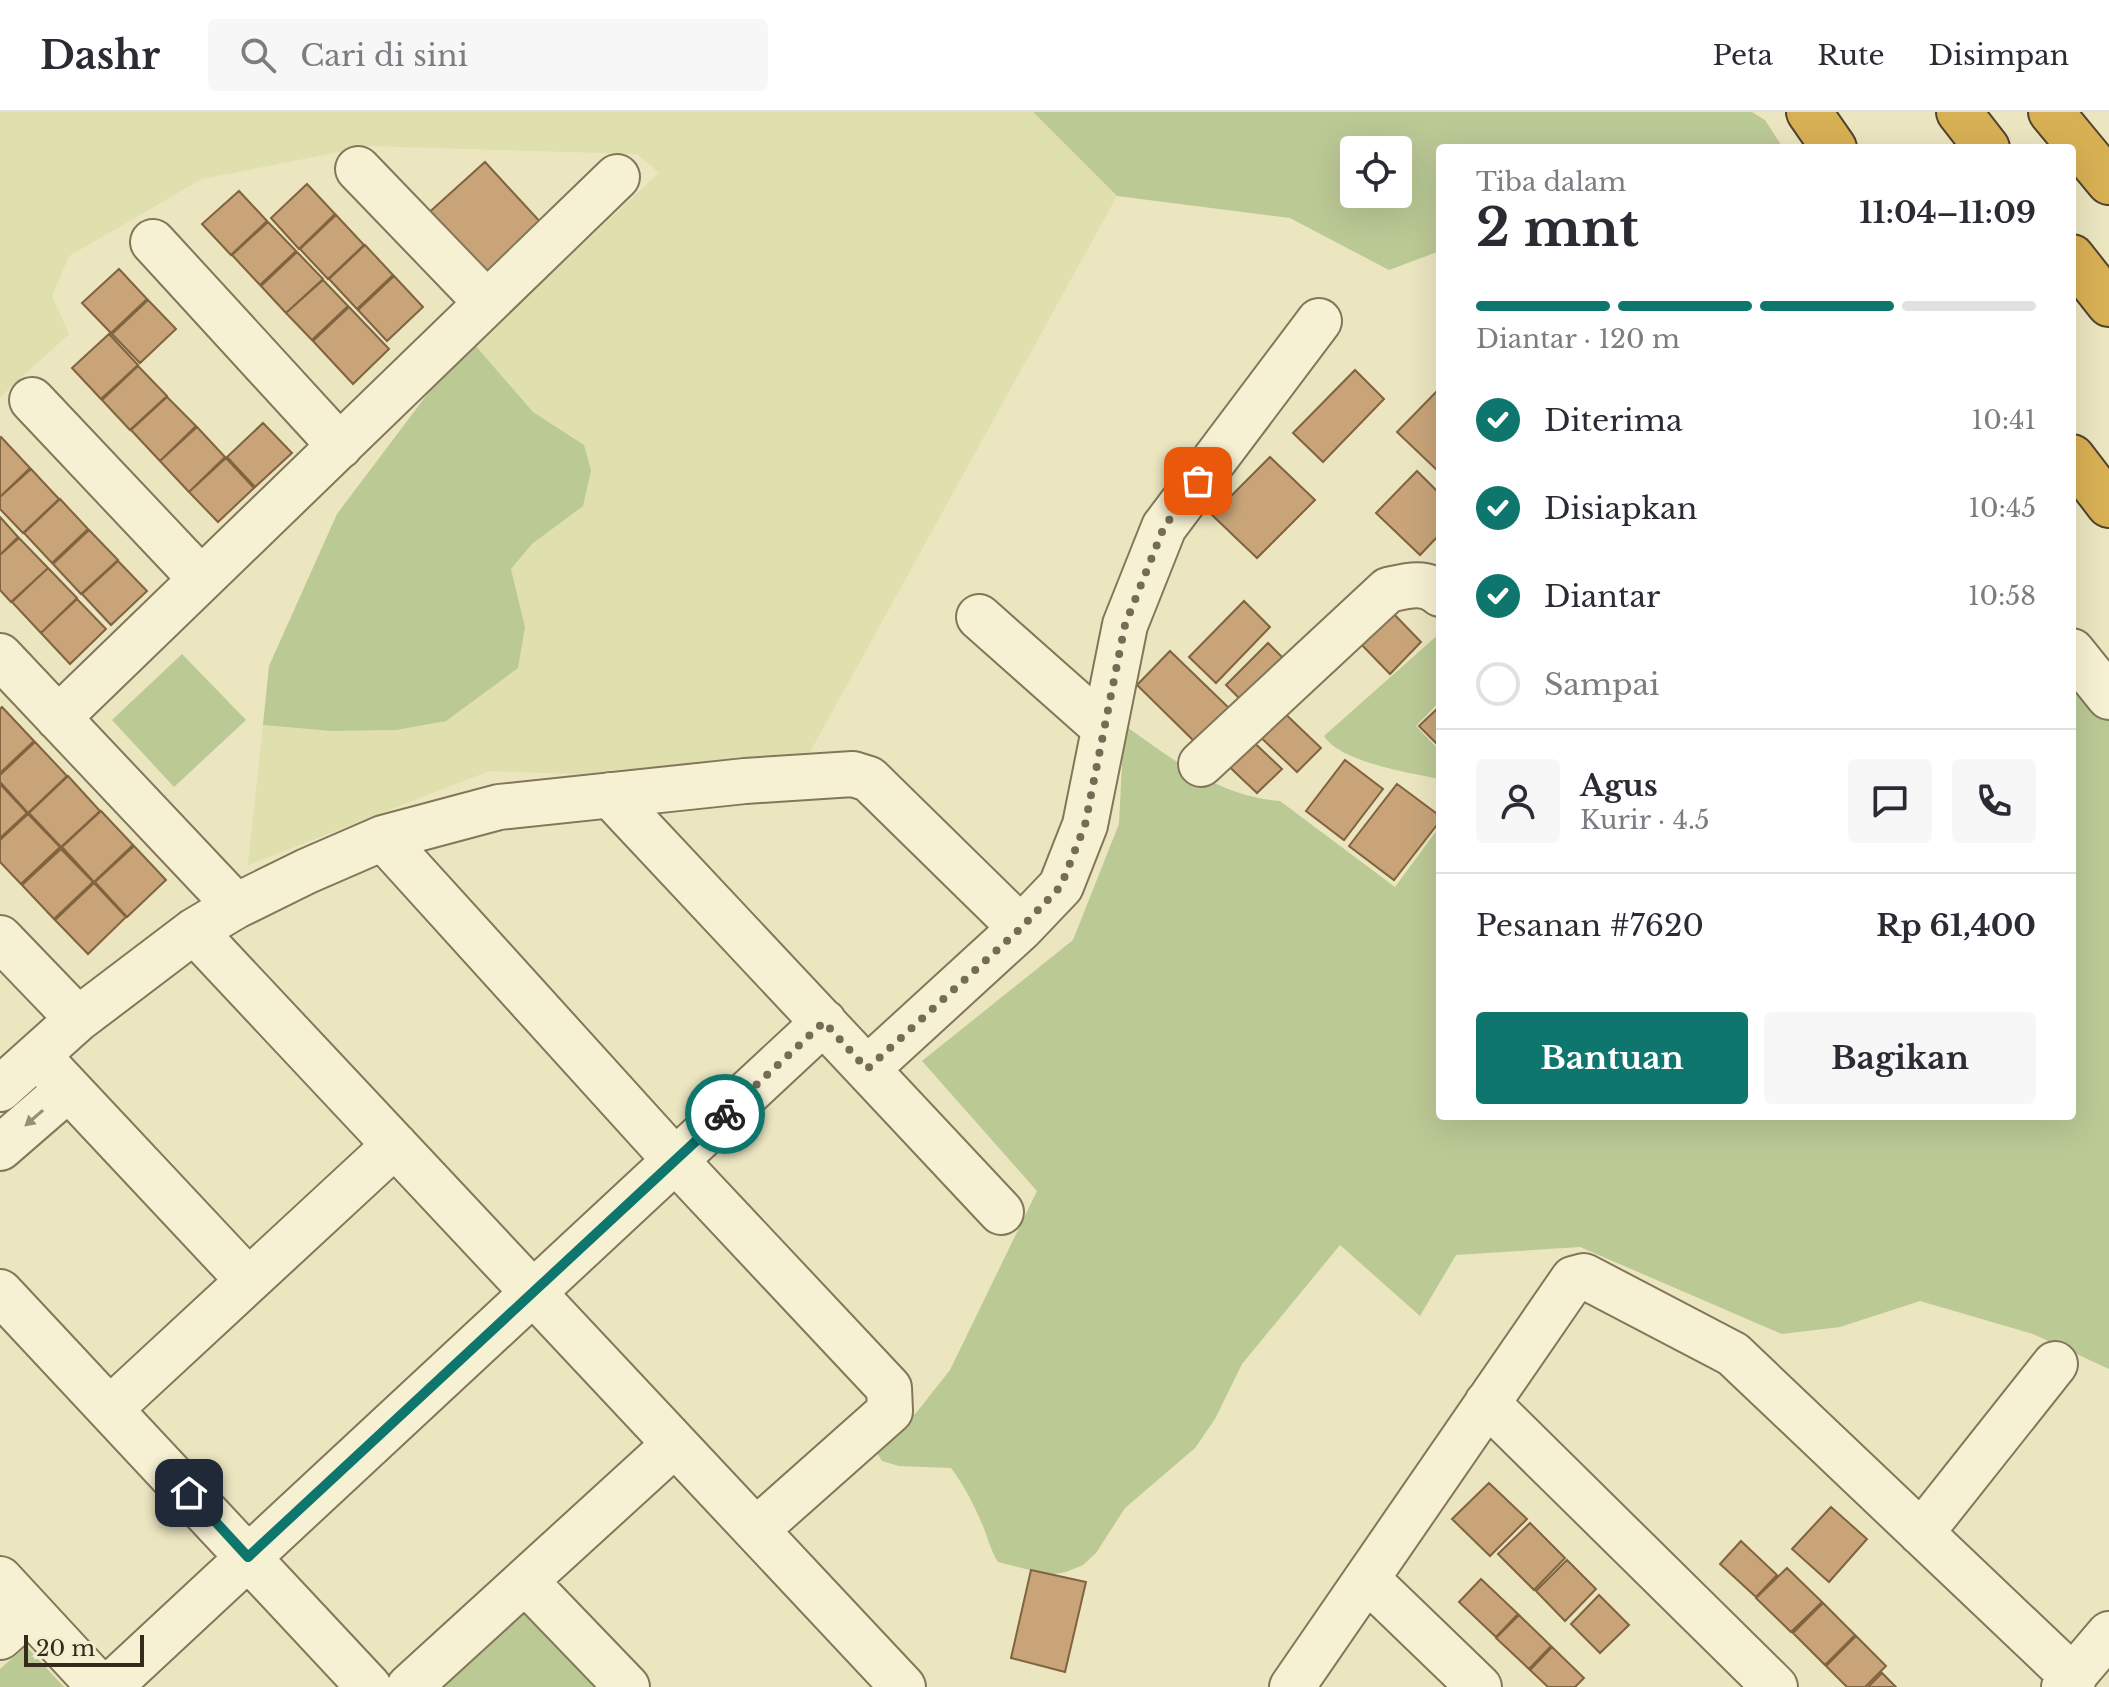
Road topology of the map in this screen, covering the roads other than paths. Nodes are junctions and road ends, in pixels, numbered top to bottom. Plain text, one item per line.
1 (1809, 112) edge
2 (1959, 112) edge
3 (2051, 112) edge
4 (1831, 144) edge
5 (1984, 144) edge
6 (358, 169) dead end
7 (617, 177) dead end
8 (2109, 182) edge
9 (153, 242) dead end
10 (2076, 262) edge
11 (487, 303) junction
12 (2109, 304) edge
13 (1319, 321) dead end
14 (32, 400) dead end
15 (340, 446) junction
16 (2076, 462) edge
17 (2109, 505) edge
18 (201, 579) junction
19 (1436, 590) edge
20 (979, 617) dead end
21 (0, 656) edge
22 (2076, 656) edge
23 (2109, 697) edge
24 (58, 718) junction
25 (1103, 727) junction
26 (1201, 764) dead end
27 (610, 795) junction
28 (383, 838) junction
29 (236, 906) junction
30 (1021, 928) junction
31 (194, 931) junction
32 (0, 938) edge
33 (78, 1019) junction
34 (824, 1022) junction
35 (38, 1056) junction
36 (867, 1069) junction
37 (0, 1089) edge
38 (68, 1089) junction
39 (395, 1145) junction
40 (0, 1148) edge
41 (675, 1160) junction
42 (1001, 1212) dead end
43 (248, 1280) junction
44 (0, 1292) edge
45 (533, 1292) junction
46 (2055, 1364) dead end
47 (1487, 1403) junction
48 (110, 1409) junction
49 (675, 1444) junction
50 (756, 1530) junction
51 (1921, 1533) junction
52 (248, 1557) junction
53 (0, 1579) edge
54 (1367, 1579) junction
55 (525, 1581) junction
56 (14, 1624) edge
57 (2109, 1634) edge
58 (2069, 1682) edge
59 (100, 1687) edge
60 (109, 1687) edge
61 (369, 1687) edge
62 (409, 1687) edge
63 (627, 1687) edge
64 (903, 1687) edge
65 (1292, 1687) edge
66 (1479, 1687) edge
67 (1775, 1687) edge

1 - 4 highway
2 - 5 highway
3 - 8 highway
6 - 11 street
7 - 11 street
9 - 15 street
10 - 12 highway
11 - 15 street
13 - 25 street
14 - 18 street
15 - 18 street
16 - 17 highway
18 - 24 street
19 - 26 street
20 - 25 street
21 - 24 street
22 - 23 street
24 - 29 street
25 - 30 street
27 - 28 street
27 - 30 street
27 - 34 street
28 - 29 street
28 - 41 street
29 - 31 street
30 - 36 street
31 - 33 street
31 - 39 street
32 - 33 street
33 - 35 street
34 - 36 street
34 - 41 street
35 - 37 street
35 - 38 street
36 - 42 street
38 -> 40 street
38 - 43 street
39 - 43 street
39 - 45 street
41 - 45 street
41 - 50 street
43 - 48 street
44 - 48 street
45 - 49 street
45 - 52 street
46 - 51 street
47 - 51 street
47 - 54 street
47 - 67 street
48 - 52 street
49 - 50 street
49 - 55 street
50 - 64 street
51 - 58 street
52 - 60 street
52 - 61 street
53 - 56 street
54 - 65 street
54 - 66 street
55 - 62 street
55 - 63 street
56 - 59 street
57 - 58 street

